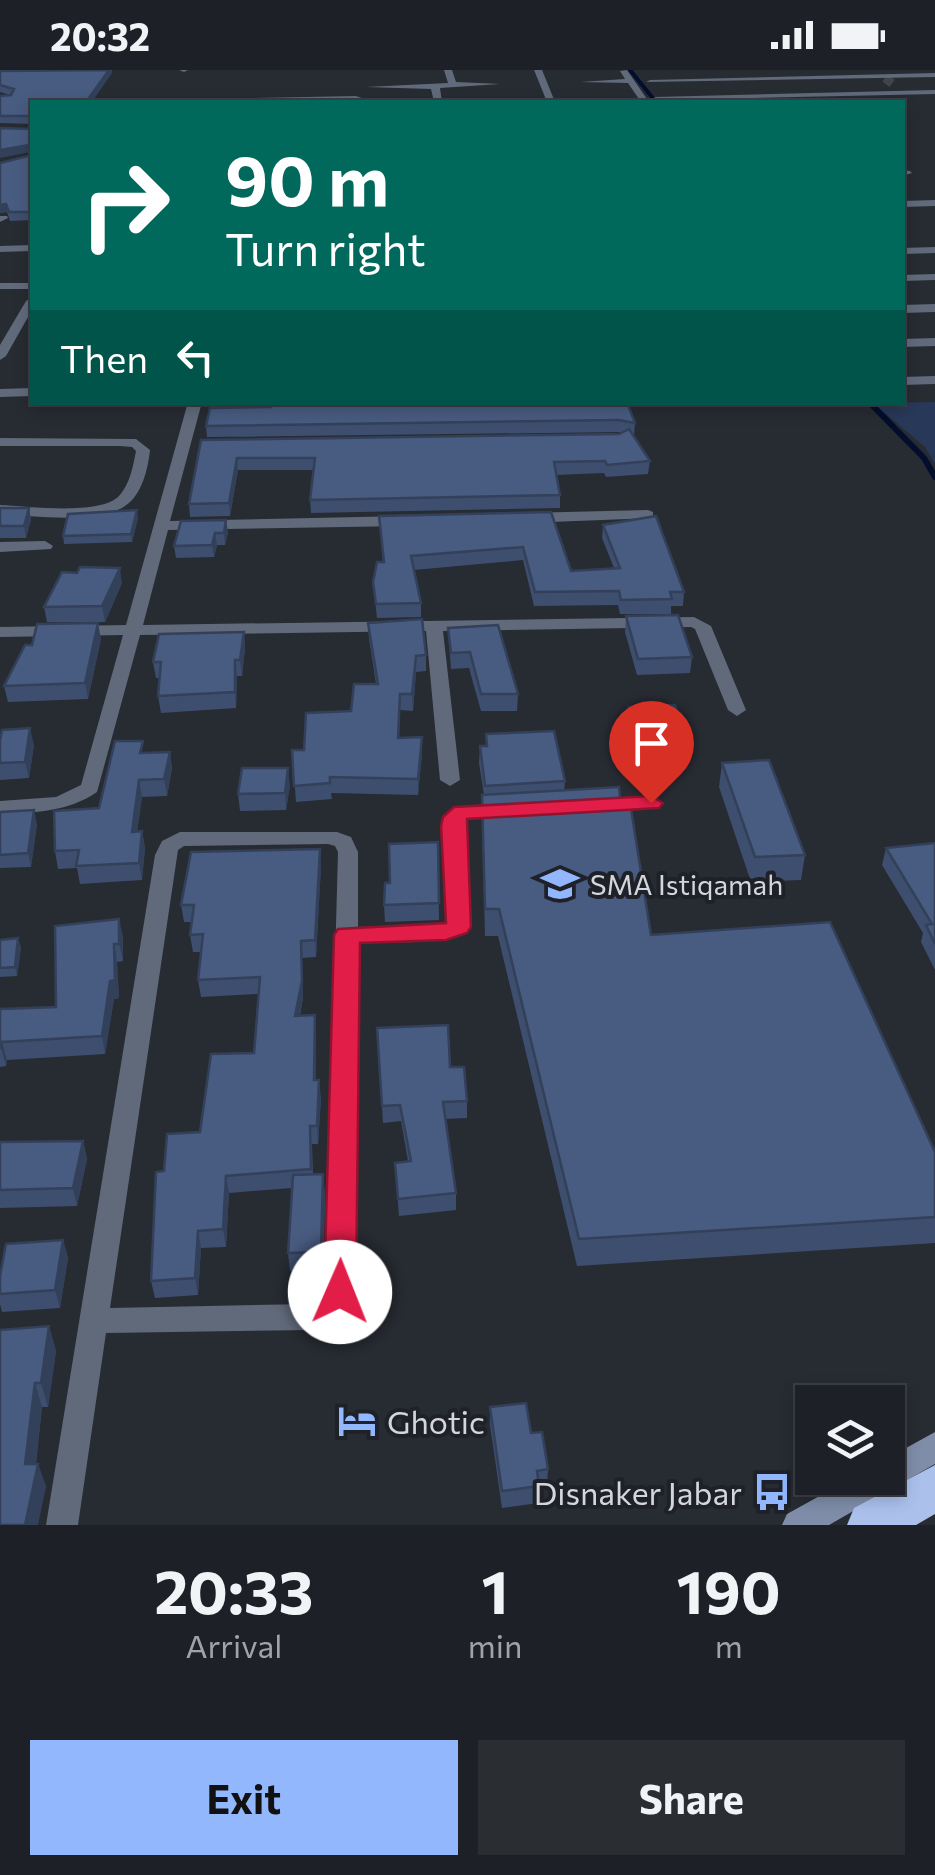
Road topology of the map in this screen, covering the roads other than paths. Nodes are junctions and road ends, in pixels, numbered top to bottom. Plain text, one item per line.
1 (410, 70) edge
2 (448, 70) edge
3 (538, 70) edge
4 (623, 70) edge
5 (705, 70) edge
6 (715, 70) edge
7 (646, 71) edge
8 (935, 75) edge
9 (884, 77) edge
10 (340, 80) dead end
11 (724, 80) junction
12 (630, 81) junction
13 (584, 82) dead end
14 (650, 82) dead end
15 (496, 84) dead end
16 (453, 85) junction
17 (418, 86) junction
18 (435, 86) junction
19 (370, 88) dead end
20 (935, 92) edge
21 (906, 93) junction
22 (658, 97) dead end
23 (740, 98) edge
24 (343, 100) edge
25 (438, 100) edge
26 (550, 100) edge
27 (644, 100) edge
28 (935, 203) edge
29 (905, 204) edge
30 (30, 248) edge
31 (0, 249) edge
32 (935, 250) edge
33 (905, 251) edge
34 (905, 278) edge
35 (935, 278) edge
36 (0, 286) edge
37 (30, 286) edge
38 (30, 305) edge
39 (935, 308) edge
40 (905, 309) edge
41 (935, 342) edge
42 (905, 343) edge
43 (0, 356) edge
44 (935, 380) edge
45 (905, 381) edge
46 (30, 392) edge
47 (0, 393) edge
48 (194, 405) edge
49 (0, 442) edge
50 (182, 445) junction
51 (202, 445) edge
52 (175, 473) junction
53 (137, 474) junction
54 (0, 510) edge
55 (648, 515) edge
56 (512, 518) edge
57 (434, 520) edge
58 (160, 526) junction
59 (45, 546) dead end
60 (0, 547) edge
61 (434, 627) junction
62 (133, 628) junction
63 (0, 632) edge
64 (737, 710) dead end
65 (450, 780) dead end
66 (651, 803) dead end
67 (564, 806) edge
68 (0, 807) edge
69 (530, 808) edge
70 (347, 935) junction
71 (92, 1321) junction
72 (935, 1447) edge
73 (905, 1464) edge
74 (935, 1488) edge
75 (851, 1495) edge
76 (62, 1525) edge
77 (798, 1525) edge
78 (872, 1525) edge

1 - 17 street
2 - 16 street
3 - 26 street
4 - 12 street
5 - 7 street
6 - 11 street
8 - 9 street
9 - 11 street
9 - 21 street
10 - 24 street
11 - 14 street
11 - 23 street
12 - 13 street
12 - 27 street
15 - 16 street
16 - 18 street
17 - 18 street
17 - 19 street
18 - 25 street
20 - 21 street
21 - 23 street
22 - 23 street
28 - 29 street
30 - 31 street
32 - 33 street
34 - 35 street
36 - 37 street
38 - 43 street
39 - 40 street
41 - 42 street
44 - 45 street
46 - 47 street
48 - 50 street
49 - 53 street
50 - 51 street
50 - 52 street
52 - 53 street
52 - 58 street
53 - 54 street
55 - 56 street
57 - 58 street
58 - 62 street
59 - 60 street
61 - 62 street
61 - 64 street
61 - 65 street
62 - 63 street
62 - 68 street
66 - 67 street
69 - 70 street
70 - 71 street
70 - 71 street
71 - 76 street
72 - 73 main road
74 - 78 highway
75 - 77 main road

